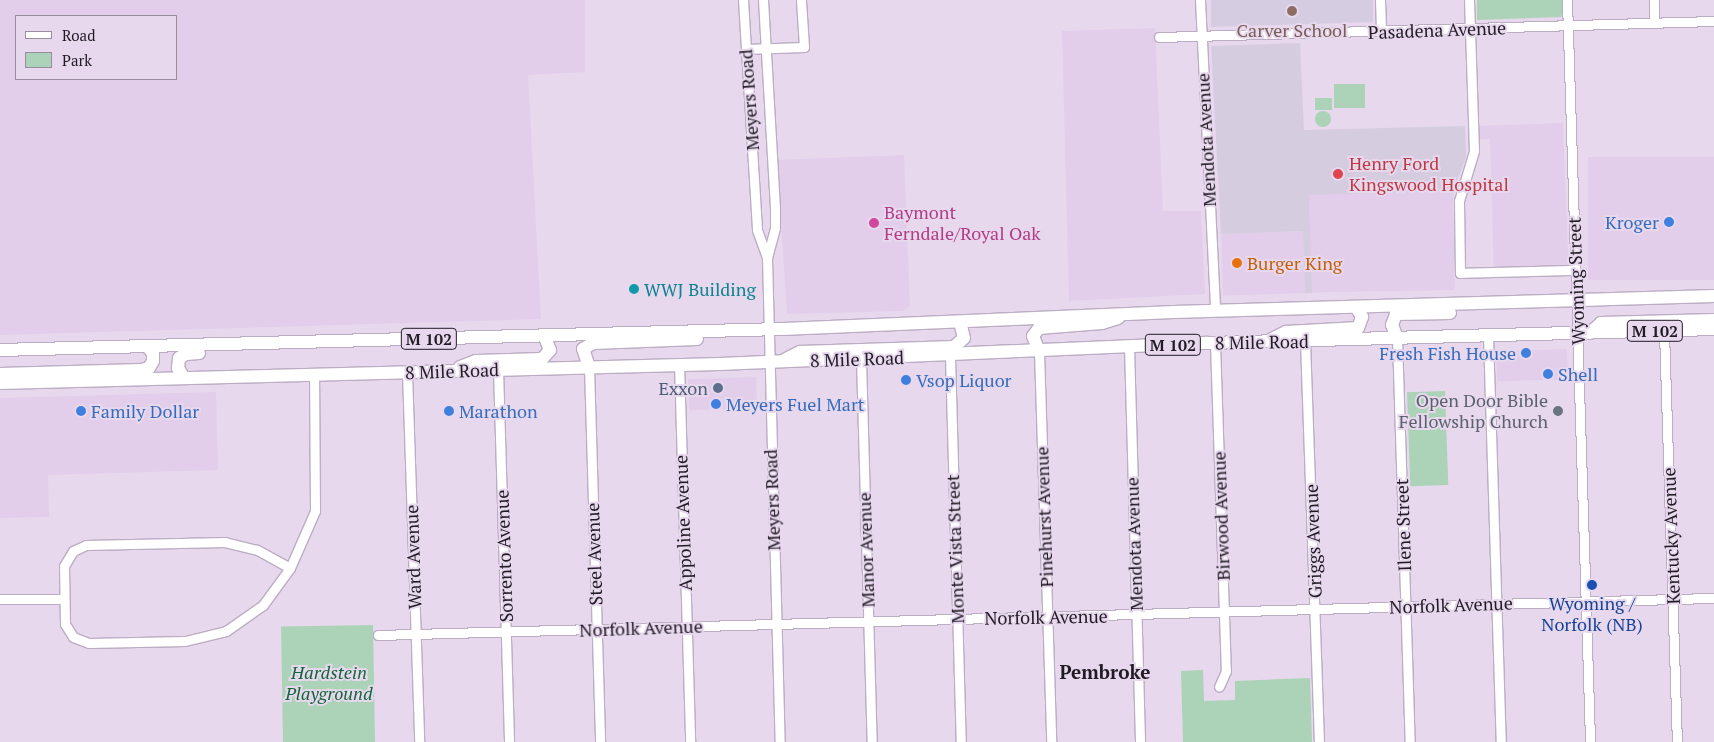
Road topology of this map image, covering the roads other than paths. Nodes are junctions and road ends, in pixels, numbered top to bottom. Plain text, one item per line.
1 (743, 0) edge
2 (763, 0) edge
3 (801, 0) edge
4 (1200, 0) edge
5 (1380, 0) edge
6 (1469, 0) edge
7 (1568, 0) edge
8 (1654, 0) edge
9 (1714, 21) edge
10 (1654, 22) junction
11 (1568, 26) junction
12 (1470, 29) junction
13 (1381, 31) junction
14 (1201, 36) junction
15 (1159, 37) dead end
16 (766, 48) junction
17 (746, 49) junction
18 (767, 258) junction
19 (1575, 270) junction
20 (1714, 296) edge
21 (1576, 300) junction
22 (1523, 302) junction
23 (1356, 307) junction
24 (1215, 310) junction
25 (1132, 313) junction
26 (1714, 320) edge
27 (960, 322) junction
28 (754, 329) junction
29 (768, 329) junction
30 (1714, 329) edge
31 (1664, 331) junction
32 (1583, 333) junction
33 (544, 335) junction
34 (1488, 336) junction
35 (1397, 338) junction
36 (1306, 341) junction
37 (295, 342) junction
38 (1265, 342) junction
39 (1215, 343) junction
40 (147, 346) junction
41 (1129, 346) junction
42 (0, 350) edge
43 (1039, 351) junction
44 (950, 356) junction
45 (861, 359) junction
46 (782, 361) junction
47 (768, 362) junction
48 (679, 364) junction
49 (589, 367) junction
50 (498, 369) junction
51 (451, 371) junction
52 (407, 372) junction
53 (0, 374) edge
54 (314, 374) junction
55 (184, 378) junction
56 (0, 383) edge
57 (290, 568) junction
58 (64, 598) junction
59 (1714, 598) edge
60 (0, 599) edge
61 (1673, 599) junction
62 (1586, 601) junction
63 (1496, 603) junction
64 (1405, 607) junction
65 (1315, 609) junction
66 (1224, 612) junction
67 (1136, 615) junction
68 (1048, 616) junction
69 (957, 619) junction
70 (868, 621) junction
71 (776, 624) junction
72 (686, 626) junction
73 (596, 629) junction
74 (506, 631) junction
75 (416, 634) junction
76 (378, 635) dead end
77 (1219, 686) dead end
78 (419, 742) edge
79 (509, 742) edge
80 (600, 742) edge
81 (690, 742) edge
82 (780, 742) edge
83 (872, 742) edge
84 (961, 742) edge
85 (1051, 742) edge
86 (1140, 742) edge
87 (1319, 742) edge
88 (1410, 742) edge
89 (1501, 742) edge
90 (1590, 742) edge
91 (1677, 742) edge

1 - 17 street, Meyers Road
2 - 16 street, Meyers Road
3 - 16 street
4 - 14 street, Mendota Avenue
5 - 13 street
6 - 12 street
7 - 11 street, Wyoming Street
8 - 10 street
9 - 10 street, Pasadena Avenue
10 - 11 street, Pasadena Avenue
11 - 12 street, Pasadena Avenue
11 - 19 street, Wyoming Street
12 - 13 street, Pasadena Avenue
12 - 19 street
13 - 14 street, Pasadena Avenue
14 - 15 street, Pasadena Avenue
14 - 24 street, Mendota Avenue
16 - 17 street
16 - 18 street, Meyers Road
17 - 18 street, Meyers Road
18 - 29 street, Meyers Road
19 - 21 street, Wyoming Street
20 - 21 highway, M 102
21 - 22 highway, 8 Mile Road / M 102
21 - 32 street, Wyoming Street
22 - 23 highway, 8 Mile Road / M 102
22 - 35 highway
23 - 24 highway, 8 Mile Road / M 102
23 - 38 highway
24 - 25 highway, 8 Mile Road / M 102
25 - 27 highway, 8 Mile Road / M 102
25 - 43 highway
26 - 32 highway
27 - 29 highway, 8 Mile Road / M 102
27 - 46 highway
28 - 29 highway, 8 Mile Road / M 102
28 - 33 highway, 8 Mile Road / M 102
28 - 49 highway
29 - 47 street, Meyers Road
30 - 31 highway, 8 Mile Road / M 102
31 - 32 highway, 8 Mile Road / M 102
31 - 61 street, Kentucky Avenue
32 - 34 highway, 8 Mile Road / M 102
32 - 62 street, Wyoming Street
33 - 37 highway, 8 Mile Road / M 102
33 - 51 highway
34 - 35 highway, 8 Mile Road / M 102
34 - 63 street
35 - 36 highway, 8 Mile Road / M 102
35 - 64 street, Ilene Street
36 - 38 highway, 8 Mile Road / M 102
36 - 65 street, Griggs Avenue
37 - 40 highway, 8 Mile Road / M 102
37 - 55 highway
38 - 39 highway, 8 Mile Road / M 102
39 - 41 highway, 8 Mile Road / M 102
39 - 66 street, Birwood Avenue
40 - 42 highway, 8 Mile Road / M 102
40 - 53 highway
41 - 43 highway, 8 Mile Road / M 102
41 - 67 street, Mendota Avenue
43 - 44 highway, 8 Mile Road / M 102
43 - 68 street, Pinehurst Avenue
44 - 45 highway, 8 Mile Road / M 102
44 - 69 street, Monte Vista Street
45 - 46 highway, 8 Mile Road / M 102
45 - 70 street, Manor Avenue
46 - 47 highway, 8 Mile Road / M 102
47 - 48 highway, 8 Mile Road / M 102
47 - 71 street, Meyers Road
48 - 49 highway, 8 Mile Road / M 102
48 - 72 street, Appoline Avenue
49 - 50 highway, 8 Mile Road / M 102
49 - 73 street, Steel Avenue
50 - 51 highway, 8 Mile Road / M 102
50 - 74 street, Sorrento Avenue
51 - 52 highway, 8 Mile Road / M 102
52 - 54 highway, 8 Mile Road / M 102
52 - 75 street, Ward Avenue
54 - 55 highway, 8 Mile Road / M 102
54 - 57 street
55 - 56 highway, 8 Mile Road / M 102
57 - 58 street
57 - 58 street
58 - 60 street
59 - 61 street, Norfolk Avenue
61 - 62 street, Norfolk Avenue
61 - 91 street, Kentucky Avenue
62 - 63 street, Norfolk Avenue
62 - 90 street, Wyoming Street
63 - 64 street, Norfolk Avenue
63 - 89 street
64 - 65 street, Norfolk Avenue
64 - 88 street, Ilene Street
65 - 66 street, Norfolk Avenue
65 - 87 street, Griggs Avenue
66 - 67 street, Norfolk Avenue
66 - 77 street, Birwood Avenue
67 - 68 street, Norfolk Avenue
67 - 86 street, Mendota Avenue
68 - 69 street, Norfolk Avenue
68 - 85 street, Pinehurst Avenue
69 - 70 street, Norfolk Avenue
69 - 84 street, Monte Vista Street
70 - 71 street, Norfolk Avenue
70 - 83 street, Manor Avenue
71 - 72 street, Norfolk Avenue
71 - 82 street, Meyers Road
72 - 73 street, Norfolk Avenue
72 - 81 street, Appoline Avenue
73 - 74 street, Norfolk Avenue
73 - 80 street, Steel Avenue
74 - 75 street, Norfolk Avenue
74 - 79 street, Sorrento Avenue
75 - 76 street, Norfolk Avenue
75 - 78 street, Ward Avenue

